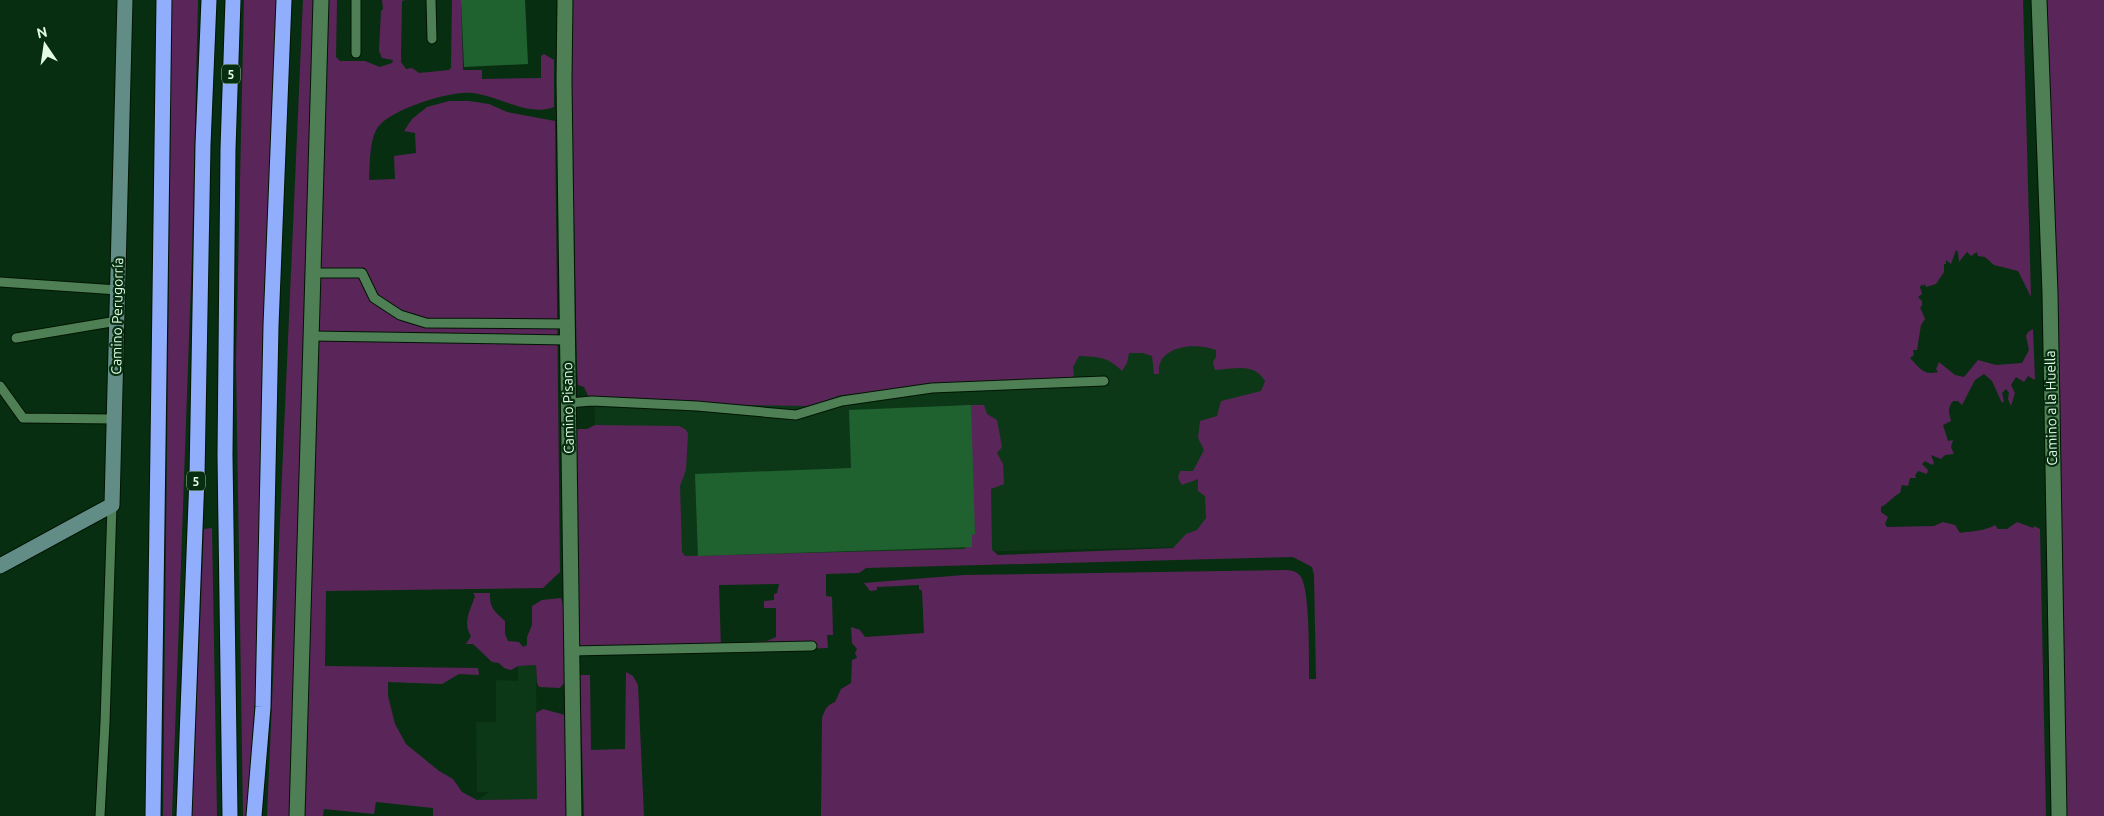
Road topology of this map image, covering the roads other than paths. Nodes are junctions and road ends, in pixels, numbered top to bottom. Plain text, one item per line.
1 (125, 0) edge
2 (164, 0) edge
3 (209, 0) edge
4 (233, 0) edge
5 (284, 0) edge
6 (321, 0) edge
7 (356, 0) edge
8 (431, 0) edge
9 (565, 0) edge
10 (2039, 0) edge
11 (432, 39) dead end
12 (356, 53) dead end
13 (314, 273) junction
14 (0, 282) edge
15 (118, 290) junction
16 (117, 321) junction
17 (567, 324) junction
18 (312, 336) junction
19 (16, 338) dead end
20 (568, 340) junction
21 (1104, 381) dead end
22 (0, 386) edge
23 (568, 403) junction
24 (114, 419) junction
25 (112, 505) junction
26 (0, 566) edge
27 (812, 646) dead end
28 (571, 650) junction
29 (100, 816) edge
30 (153, 816) edge
31 (184, 816) edge
32 (230, 816) edge
33 (254, 816) edge
34 (297, 816) edge
35 (574, 816) edge
36 (2059, 816) edge

1 - 15 street, Camino Perugorría
2 - 30 highway
3 - 31 highway, 5
4 - 32 highway, 5
5 - 33 highway
6 - 13 street
7 - 12 lane
8 - 11 lane
9 - 17 street, Camino Pisano
10 - 36 street, Camino a la Huella
13 - 17 lane
13 - 18 street
14 - 15 lane
15 - 16 street, Camino Perugorría
16 - 19 lane
16 - 24 street, Camino Perugorría
17 - 20 street, Camino Pisano
18 - 20 lane
18 - 34 street
20 - 23 street, Camino Pisano
21 - 23 lane
22 - 24 lane
23 - 28 street, Camino Pisano
24 - 25 street, Camino Perugorría
25 - 26 street
25 - 29 lane
27 - 28 lane
28 - 35 street, Camino Pisano

